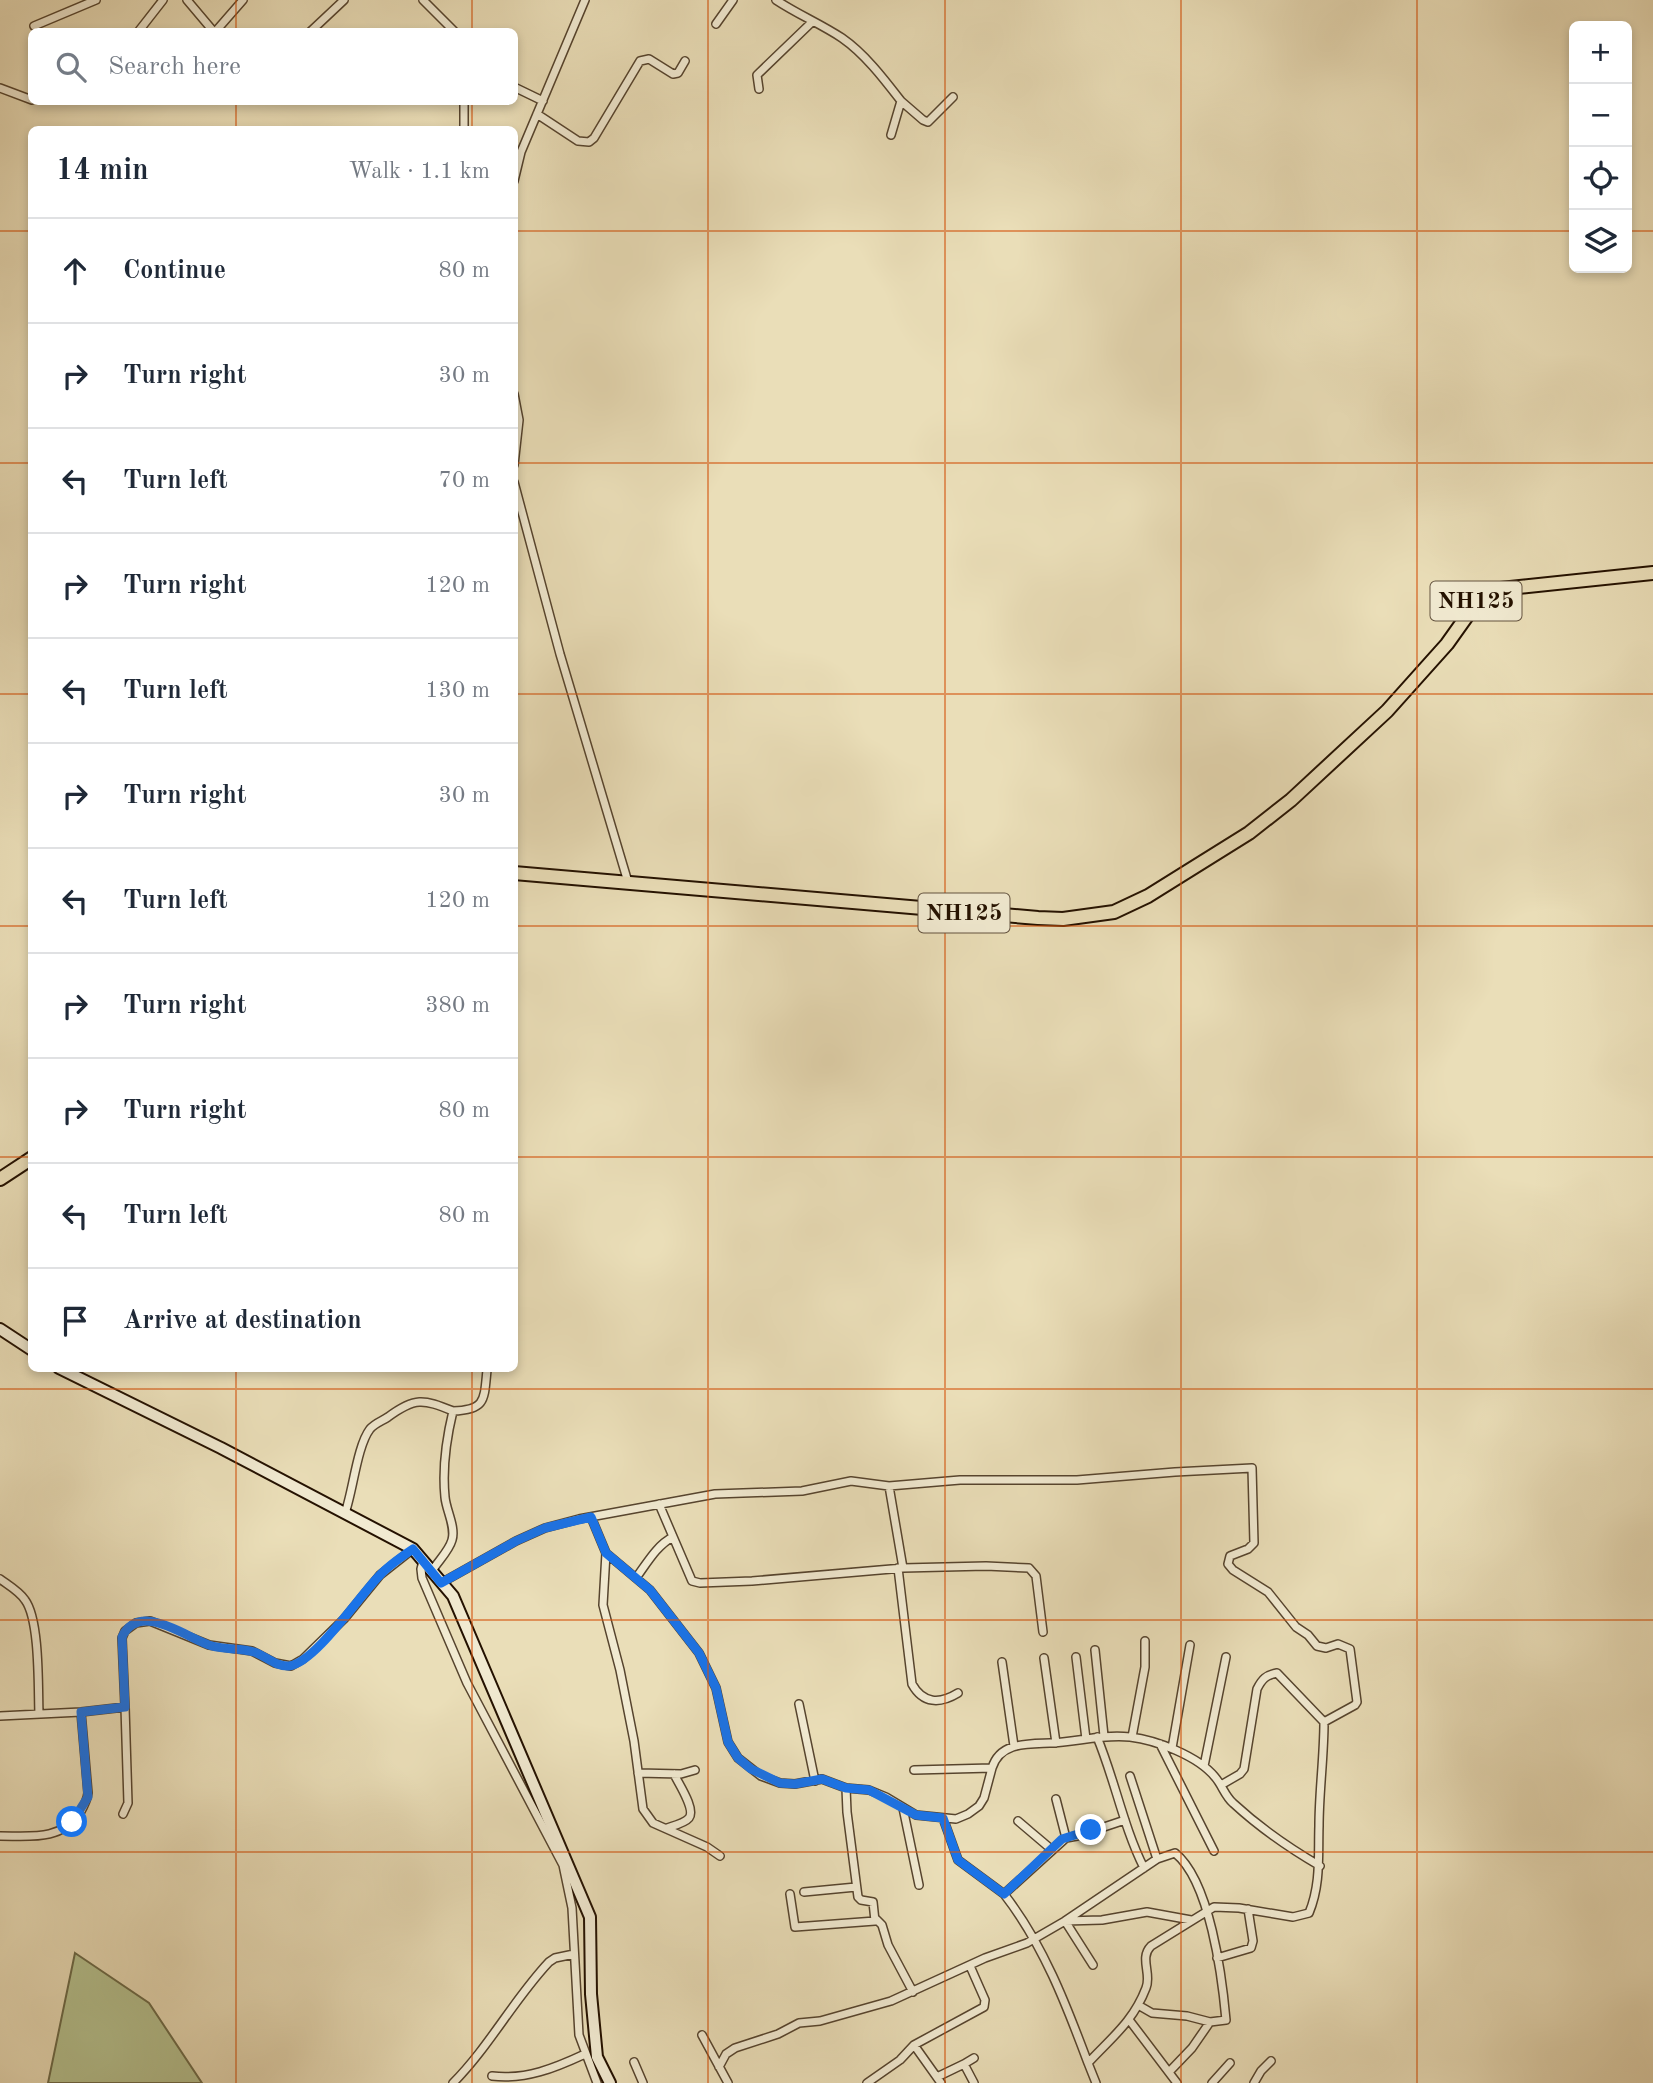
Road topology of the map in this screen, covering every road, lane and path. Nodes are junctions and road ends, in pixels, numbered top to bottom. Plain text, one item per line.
1 (96, 0) edge
2 (187, 0) edge
3 (243, 0) edge
4 (344, 0) edge
5 (423, 0) edge
6 (585, 0) edge
7 (733, 0) edge
8 (776, 0) edge
9 (160, 1) edge
10 (812, 22) junction
11 (716, 24) dead end
12 (33, 26) dead end
13 (141, 28) edge
14 (211, 28) edge
15 (218, 28) edge
16 (314, 28) edge
17 (451, 28) edge
18 (685, 61) dead end
19 (0, 88) edge
20 (518, 89) edge
21 (759, 89) dead end
22 (953, 96) dead end
23 (28, 98) edge
24 (543, 101) junction
25 (901, 101) junction
26 (464, 105) edge
27 (537, 114) junction
28 (464, 126) edge
29 (891, 135) dead end
30 (518, 164) edge
31 (518, 497) edge
32 (1653, 573) edge
33 (518, 873) edge
34 (628, 882) junction
35 (28, 1160) edge
36 (0, 1179) edge
37 (0, 1329) edge
38 (28, 1347) edge
39 (67, 1372) edge
40 (487, 1372) edge
41 (453, 1411) junction
42 (889, 1486) junction
43 (659, 1504) junction
44 (345, 1513) junction
45 (591, 1517) junction
46 (673, 1537) junction
47 (413, 1549) junction
48 (606, 1553) junction
49 (423, 1561) junction
50 (901, 1568) junction
51 (432, 1572) junction
52 (636, 1578) junction
53 (0, 1579) edge
54 (441, 1583) junction
55 (1043, 1632) dead end
56 (1145, 1641) dead end
57 (1190, 1645) dead end
58 (1095, 1650) dead end
59 (1076, 1657) dead end
60 (1226, 1657) dead end
61 (1044, 1658) dead end
62 (1002, 1662) dead end
63 (958, 1693) dead end
64 (799, 1704) dead end
65 (125, 1707) junction
66 (81, 1712) junction
67 (39, 1714) junction
68 (0, 1716) edge
69 (1324, 1722) junction
70 (1101, 1736) junction
71 (1132, 1737) junction
72 (1086, 1740) junction
73 (1056, 1743) junction
74 (1160, 1744) junction
75 (1014, 1746) junction
76 (1172, 1748) junction
77 (1204, 1766) junction
78 (992, 1768) junction
79 (695, 1770) dead end
80 (914, 1770) dead end
81 (638, 1773) junction
82 (674, 1774) junction
83 (1130, 1776) dead end
84 (815, 1781) junction
85 (1221, 1785) junction
86 (846, 1788) junction
87 (1056, 1800) dead end
88 (903, 1808) junction
89 (123, 1814) dead end
90 (943, 1818) junction
91 (1125, 1820) junction
92 (1018, 1821) dead end
93 (667, 1828) junction
94 (0, 1836) edge
95 (1066, 1838) junction
96 (1051, 1849) junction
97 (1214, 1851) dead end
98 (720, 1856) dead end
99 (1157, 1859) junction
100 (1320, 1866) junction
101 (1144, 1868) junction
102 (919, 1885) dead end
103 (856, 1887) junction
104 (804, 1892) dead end
105 (790, 1894) dead end
106 (1004, 1894) junction
107 (1248, 1909) junction
108 (1206, 1911) junction
109 (876, 1919) junction
110 (1191, 1920) junction
111 (1065, 1922) junction
112 (1033, 1938) junction
113 (575, 1954) junction
114 (1217, 1958) junction
115 (1093, 1965) dead end
116 (970, 1966) junction
117 (913, 1992) junction
118 (1138, 2005) junction
119 (1130, 2021) junction
120 (1210, 2022) junction
121 (702, 2035) dead end
122 (914, 2045) junction
123 (585, 2054) junction
124 (974, 2058) dead end
125 (1271, 2061) dead end
126 (634, 2062) dead end
127 (1088, 2063) junction
128 (1230, 2063) dead end
129 (964, 2064) junction
130 (719, 2067) junction
131 (1169, 2072) junction
132 (492, 2077) dead end
133 (529, 2079) edge
134 (939, 2080) edge
135 (453, 2083) edge
136 (597, 2083) edge
137 (610, 2083) edge
138 (643, 2083) edge
139 (728, 2083) edge
140 (867, 2083) edge
141 (975, 2083) edge
142 (1096, 2083) edge
143 (1177, 2083) edge
144 (1212, 2083) edge
145 (1254, 2083) edge

1 - 12 street
2 - 14 street
3 - 15 street
4 - 16 street
5 - 17 street
6 - 24 street
7 - 11 street
8 - 10 street
9 - 13 street
10 - 21 street
10 - 25 street
18 - 27 street
19 - 23 street
20 - 24 street
22 - 25 street
24 - 27 street
25 - 29 street
26 - 28 street
27 - 30 street
31 - 34 street
32 - 34 highway, NH125
33 - 34 highway, NH125
35 - 36 highway
37 - 38 main road
39 - 44 main road
40 - 41 street
41 - 44 street
41 - 51 street
42 - 43 street
42 - 50 street
42 - 69 street
43 - 45 street
43 - 46 street
44 - 47 main road
45 - 48 street
45 - 54 street
46 - 50 street
46 - 52 street
47 - 49 main road
47 - 65 street
48 - 52 street
48 - 81 street
49 - 51 main road
49 - 113 street
50 - 55 street
50 - 63 street
51 - 54 main road
52 - 84 street
53 - 67 street
54 - 137 main road
56 - 71 street
57 - 76 street
58 - 70 street
59 - 72 street
60 - 77 street
61 - 73 street
62 - 75 street
64 - 84 street
65 - 66 street
65 - 89 street
66 - 67 street
66 - 94 street
67 - 68 street
69 - 85 street
69 - 100 street
70 - 71 street
70 - 72 street
70 - 91 street
71 - 74 street
72 - 73 street
73 - 75 street
74 - 76 street
74 - 97 street
75 - 78 street
76 - 77 street
77 - 85 street
78 - 80 street
78 - 90 street
79 - 82 street
81 - 82 street
81 - 93 street
82 - 93 street
83 - 99 street
84 - 86 street
85 - 100 street
86 - 88 street
86 - 103 street
87 - 95 street
88 - 90 street
88 - 102 street
90 - 106 street
91 - 95 street
91 - 101 street
92 - 96 street
93 - 98 street
95 - 96 street
96 - 106 street
99 - 101 street
99 - 108 street
100 - 107 street
101 - 111 street
103 - 104 street
103 - 109 street
105 - 109 street
106 - 112 street
107 - 108 street
107 - 114 street
108 - 110 street
108 - 114 street
109 - 117 street
110 - 111 street
110 - 118 street
111 - 112 street
111 - 115 street
112 - 116 street
112 - 127 street
113 - 123 street
113 - 135 street
114 - 120 street
116 - 117 street
116 - 122 street
117 - 130 street
118 - 119 street
118 - 120 street
119 - 127 street
119 - 131 street
120 - 131 street
121 - 130 street
122 - 134 street
122 - 140 street
123 - 133 street
123 - 136 street
124 - 129 street
125 - 145 street
126 - 138 street
127 - 142 street
128 - 144 street
129 - 134 street
129 - 141 street
130 - 139 street
131 - 143 street
132 - 133 street

